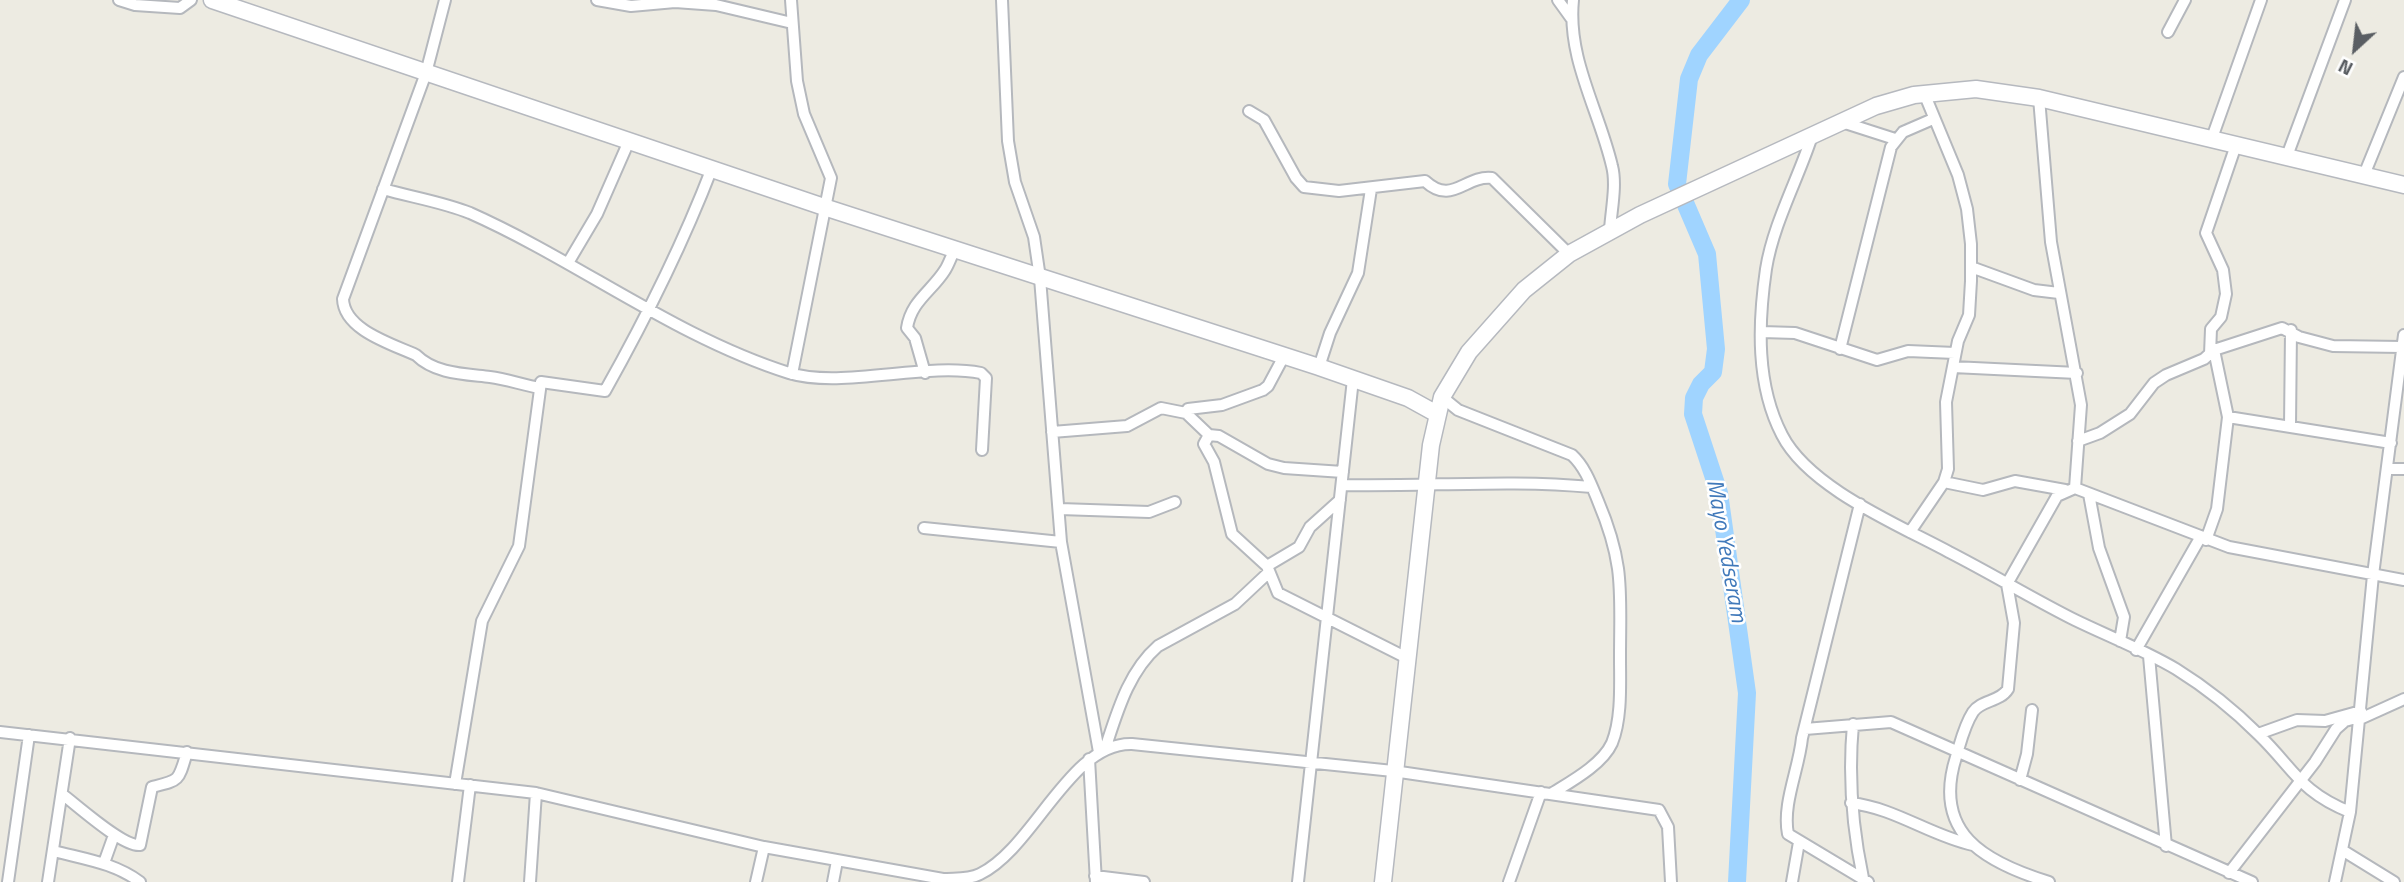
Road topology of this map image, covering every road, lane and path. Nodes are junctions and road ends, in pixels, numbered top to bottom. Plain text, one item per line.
1 (119, 0) edge
2 (191, 0) edge
3 (212, 0) edge
4 (445, 0) edge
5 (597, 0) edge
6 (791, 0) edge
7 (1002, 0) edge
8 (1558, 0) edge
9 (1573, 0) edge
10 (2185, 0) edge
11 (2261, 0) edge
12 (2345, 0) edge
13 (231, 3) edge
14 (716, 3) edge
15 (1571, 18) junction
16 (792, 23) junction
17 (2168, 32) dead end
18 (426, 73) junction
19 (2404, 77) edge
20 (1924, 93) junction
21 (2039, 98) junction
22 (1249, 111) dead end
23 (1933, 119) junction
24 (1842, 122) junction
25 (2211, 138) junction
26 (1811, 139) junction
27 (1895, 139) junction
28 (629, 141) junction
29 (2236, 145) junction
30 (2287, 156) junction
31 (712, 168) junction
32 (2364, 175) junction
33 (2404, 185) edge
34 (383, 188) junction
35 (1371, 189) junction
36 (827, 208) junction
37 (1610, 230) junction
38 (955, 250) junction
39 (1569, 254) junction
40 (568, 263) junction
41 (1971, 267) junction
42 (1041, 278) junction
43 (2059, 293) junction
44 (651, 311) junction
45 (2291, 330) junction
46 (1762, 332) junction
47 (2404, 335) edge
48 (2402, 347) edge
49 (1840, 349) junction
50 (1955, 352) junction
51 (2212, 352) junction
52 (1284, 356) junction
53 (1319, 367) junction
54 (1953, 367) junction
55 (925, 373) junction
56 (2077, 373) junction
57 (792, 374) junction
58 (1353, 379) junction
59 (540, 388) junction
60 (1442, 397) junction
61 (1408, 398) junction
62 (1458, 410) junction
63 (1186, 413) junction
64 (1437, 414) junction
65 (2228, 417) junction
66 (2290, 426) junction
67 (1052, 432) junction
68 (1209, 435) junction
69 (2078, 441) junction
70 (2391, 443) junction
71 (982, 450) dead end
72 (2389, 469) junction
73 (2404, 470) edge
74 (1343, 472) junction
75 (1944, 482) junction
76 (1342, 485) junction
77 (1427, 486) junction
78 (1592, 486) junction
79 (2070, 489) junction
80 (2089, 494) junction
81 (1340, 500) junction
82 (1175, 502) dead end
83 (1860, 504) junction
84 (1060, 509) junction
85 (924, 528) dead end
86 (1910, 532) junction
87 (2203, 539) junction
88 (1061, 542) junction
89 (1267, 570) junction
90 (2373, 575) junction
91 (2404, 580) edge
92 (2007, 584) junction
93 (1327, 620) junction
94 (2120, 641) junction
95 (2136, 650) junction
96 (2149, 656) junction
97 (1406, 658) junction
98 (2404, 699) edge
99 (2032, 710) dead end
100 (2360, 716) junction
101 (1853, 724) junction
102 (1805, 729) junction
103 (0, 732) edge
104 (2258, 734) junction
105 (29, 735) junction
106 (70, 738) junction
107 (1102, 751) junction
108 (187, 752) junction
109 (1957, 753) junction
110 (1089, 759) junction
111 (1310, 763) junction
112 (1393, 771) junction
113 (2020, 780) junction
114 (2298, 781) junction
115 (455, 784) junction
116 (470, 785) junction
117 (536, 793) junction
118 (1546, 793) junction
119 (62, 794) junction
120 (1851, 803) junction
121 (2350, 812) junction
122 (114, 835) junction
123 (1799, 842) junction
124 (1976, 846) junction
125 (2166, 846) junction
126 (764, 847) junction
127 (2343, 850) junction
128 (54, 851) junction
129 (837, 861) junction
130 (104, 863) junction
131 (2229, 873) junction
132 (908, 878) edge
133 (1096, 879) edge
134 (970, 880) edge
135 (1866, 880) edge
136 (8, 882) edge
137 (48, 882) edge
138 (140, 882) edge
139 (458, 882) edge
140 (530, 882) edge
141 (756, 882) edge
142 (833, 882) edge
143 (1144, 882) edge
144 (1298, 882) edge
145 (1382, 882) edge
146 (1509, 882) edge
147 (1671, 882) edge
148 (1792, 882) edge
149 (2049, 882) edge
150 (2252, 882) edge
151 (2334, 882) edge
152 (2394, 882) edge

1 - 2 street
3 - 13 main road
4 - 18 street
5 - 14 street
6 - 16 street
7 - 42 street
8 - 15 street
9 - 15 street
10 - 17 street
11 - 25 street
12 - 30 street
13 - 18 main road
14 - 16 street
15 - 37 street
16 - 36 street
18 - 28 main road
18 - 34 street
19 - 32 street
20 - 21 main road
20 - 23 street
20 - 24 main road
21 - 25 main road
21 - 43 street
22 - 35 street
23 - 27 street
23 - 41 street
24 - 26 main road
24 - 27 street
25 - 29 main road
26 - 37 main road
26 - 46 street
27 - 49 street
28 - 31 main road
28 - 40 street
29 - 30 main road
29 - 51 street
30 - 32 main road
31 - 36 main road
31 - 44 street
32 - 33 main road
34 - 40 street
34 - 59 street
35 - 39 street
35 - 53 street
36 - 38 main road
36 - 57 street
37 - 39 main road
38 - 42 main road
38 - 55 street
39 - 60 main road
40 - 44 street
41 - 43 street
41 - 50 street
42 - 52 main road
42 - 67 street
43 - 56 street
44 - 57 street
44 - 59 street
45 - 48 street
45 - 51 street
45 - 66 street
46 - 49 street
46 - 83 street
47 - 48 street
48 - 70 street
49 - 50 street
50 - 54 street
51 - 65 street
51 - 69 street
52 - 53 main road
52 - 63 street
53 - 58 main road
54 - 56 street
54 - 75 street
55 - 57 street
55 - 71 street
56 - 69 street
58 - 61 main road
58 - 74 street
59 - 115 street
60 - 61 main road
60 - 62 street
60 - 64 main road
61 - 64 main road
62 - 64 street
62 - 78 street
63 - 67 street
63 - 68 street
64 - 77 main road
65 - 66 street
65 - 87 street
66 - 70 street
67 - 84 street
68 - 74 street
68 - 89 street
69 - 79 street
70 - 72 street
72 - 73 street
72 - 90 street
74 - 76 street
75 - 79 street
75 - 86 street
76 - 77 street
76 - 81 street
77 - 78 street
77 - 97 main road
78 - 118 street
79 - 80 street
79 - 92 street
80 - 87 street
80 - 94 street
81 - 89 street
81 - 93 street
82 - 84 street
83 - 86 street
83 - 102 street
84 - 88 street
85 - 88 street
86 - 92 street
87 - 90 street
87 - 95 street
88 - 107 street
89 - 93 street
89 - 107 street
90 - 91 street
90 - 100 street
92 - 94 street
92 - 109 street
93 - 97 street
93 - 111 street
94 - 95 street
95 - 96 street
96 - 104 street
96 - 125 street
97 - 112 main road
98 - 100 street
99 - 113 street
100 - 104 street
100 - 114 street
100 - 121 street
101 - 102 street
101 - 109 street
101 - 120 street
102 - 123 street
103 - 105 street
104 - 114 street
105 - 106 street
105 - 136 street
106 - 108 street
106 - 119 street
107 - 110 street
107 - 111 street
108 - 115 street
108 - 122 street
109 - 113 street
109 - 124 street
110 - 133 street
110 - 134 street
111 - 112 street
111 - 144 street
112 - 118 street
112 - 145 main road
113 - 125 street
114 - 121 street
114 - 131 street
115 - 116 street
116 - 117 street
116 - 139 street
117 - 126 street
117 - 140 street
118 - 146 street
118 - 147 street
119 - 122 street
119 - 128 street
120 - 124 street
120 - 135 street
121 - 127 street
122 - 130 street
123 - 135 street
123 - 148 street
124 - 149 street
125 - 131 street
126 - 129 street
126 - 141 street
127 - 151 street
127 - 152 street
128 - 130 street
128 - 137 street
129 - 132 street
129 - 142 street
130 - 138 street
131 - 150 street
132 - 134 street
133 - 143 street

